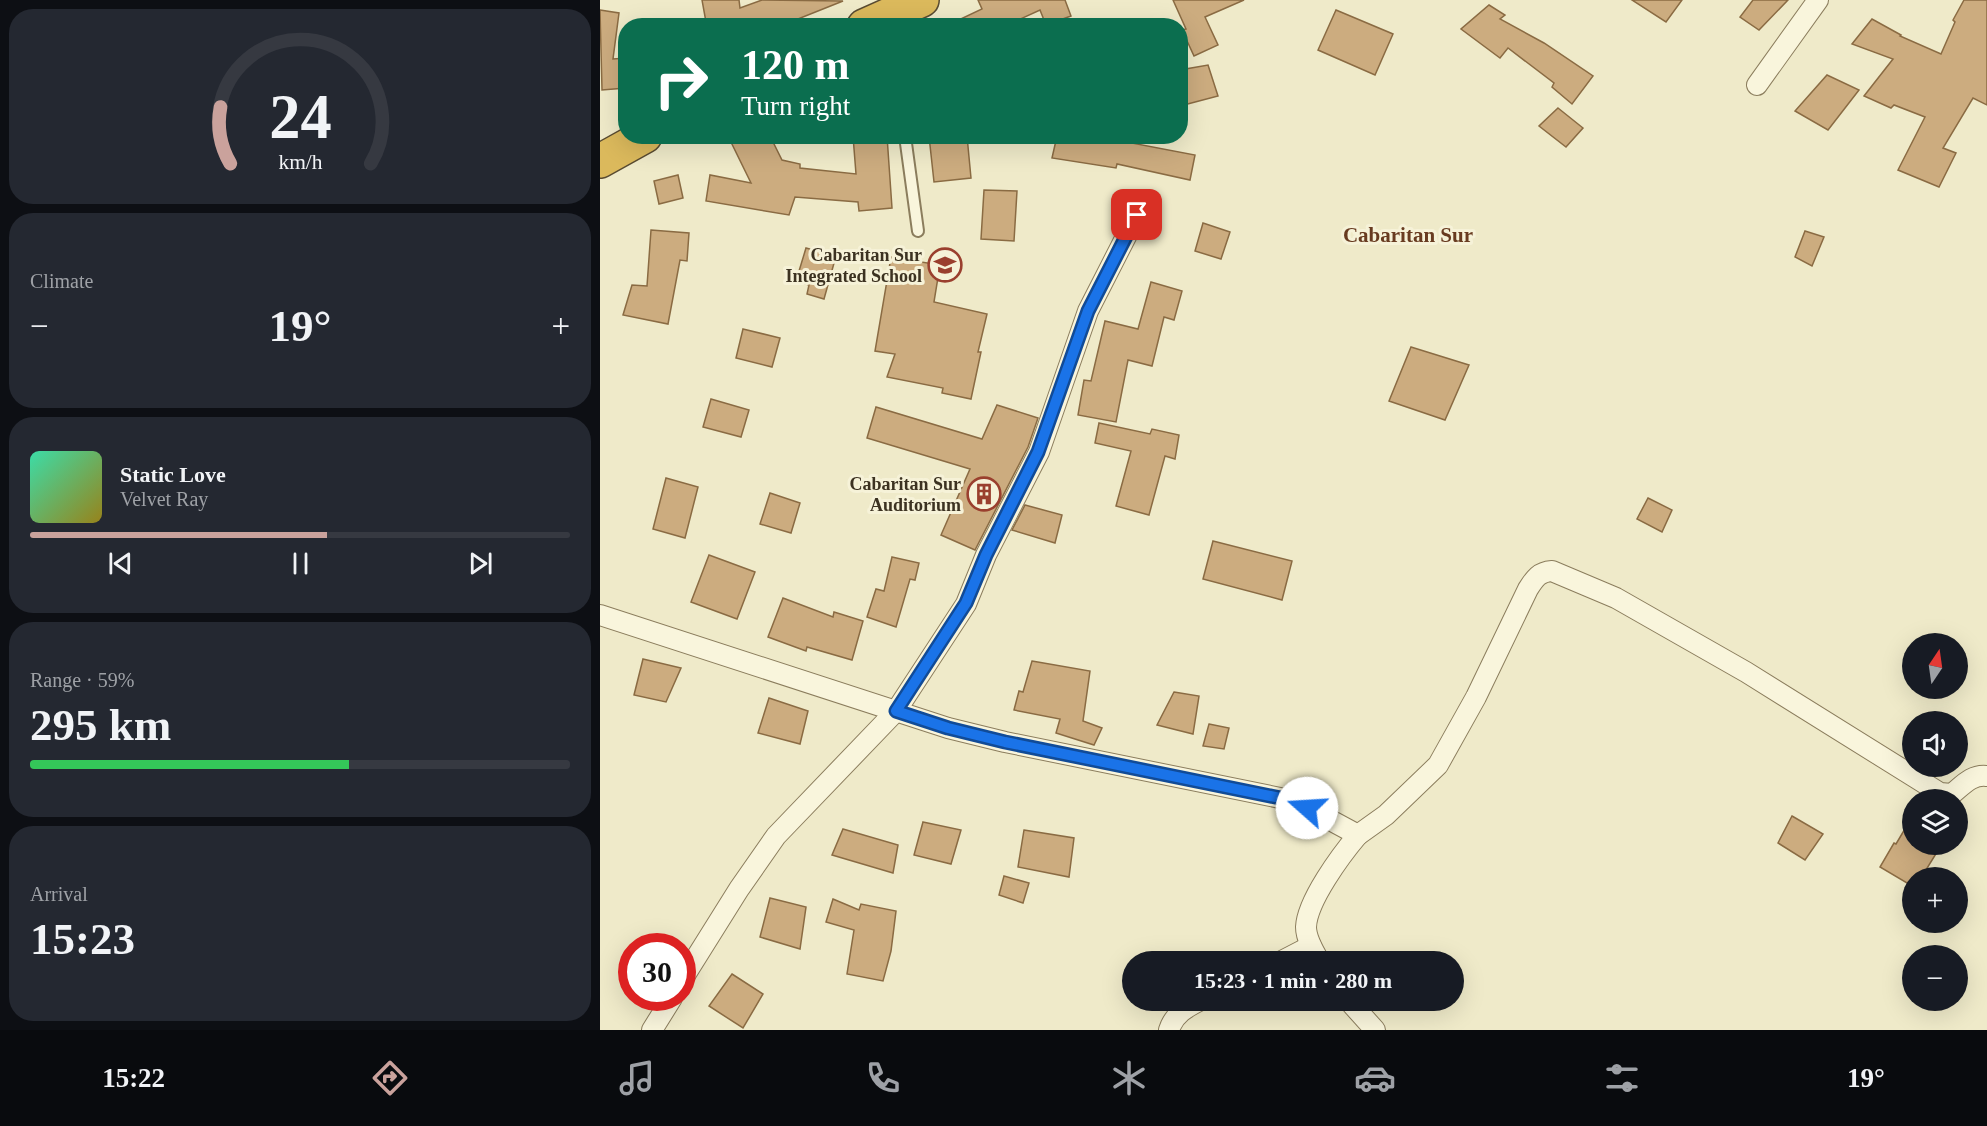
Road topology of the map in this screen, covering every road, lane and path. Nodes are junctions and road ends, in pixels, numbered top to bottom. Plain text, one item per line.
1 (922, 0) edge
2 (1818, 0) edge
3 (886, 18) edge
4 (1757, 86) dead end
5 (631, 144) edge
6 (906, 144) edge
7 (600, 161) edge
8 (1137, 215) dead end
9 (918, 231) dead end
10 (600, 615) edge
11 (896, 711) junction
12 (1987, 776) edge
13 (1358, 835) junction
14 (1315, 951) edge
15 (696, 958) edge
16 (664, 1011) edge
17 (1182, 1011) edge
18 (1358, 1011) edge
19 (652, 1030) edge
20 (1169, 1030) edge
21 (1375, 1030) edge

1 - 3 highway
2 - 4 street
5 - 7 highway
6 - 9 lane
8 - 11 street
10 - 11 street
11 - 13 street
11 - 15 street
12 - 13 street
13 - 14 street
16 - 19 street
17 - 20 street
18 - 21 street

